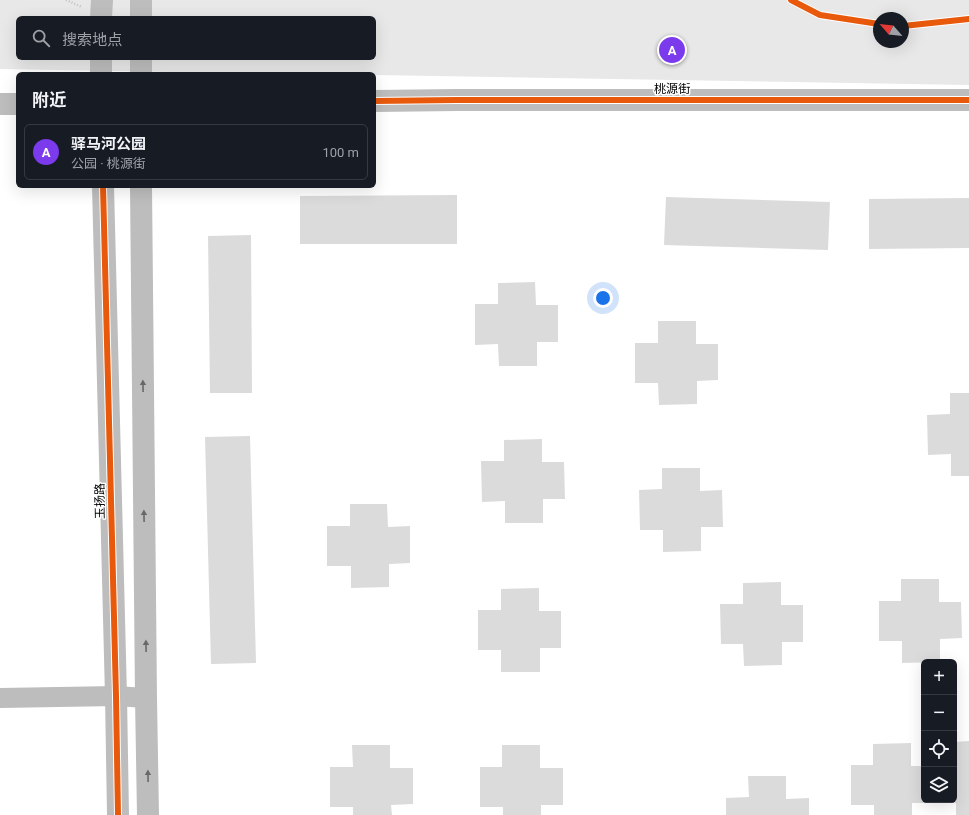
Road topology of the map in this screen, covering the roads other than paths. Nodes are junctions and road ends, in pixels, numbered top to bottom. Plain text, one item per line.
1 (102, 0) edge
2 (141, 0) edge
3 (101, 16) edge
4 (141, 16) edge
5 (101, 60) edge
6 (141, 60) edge
7 (101, 72) edge
8 (141, 72) edge
9 (969, 100) edge
10 (376, 101) edge
11 (0, 104) edge
12 (16, 104) edge
13 (103, 188) edge
14 (141, 188) edge
15 (116, 696) junction
16 (0, 698) edge
17 (146, 698) junction
18 (118, 815) edge
19 (148, 815) edge

1 - 3 street
2 - 4 street
5 - 7 street
6 - 8 street
9 - 10 street, 桃源街
11 - 12 street
13 - 15 street, 玉扬路
17 -> 14 street
15 - 16 street
15 - 17 street
15 - 18 street, 玉扬路
19 -> 17 street

